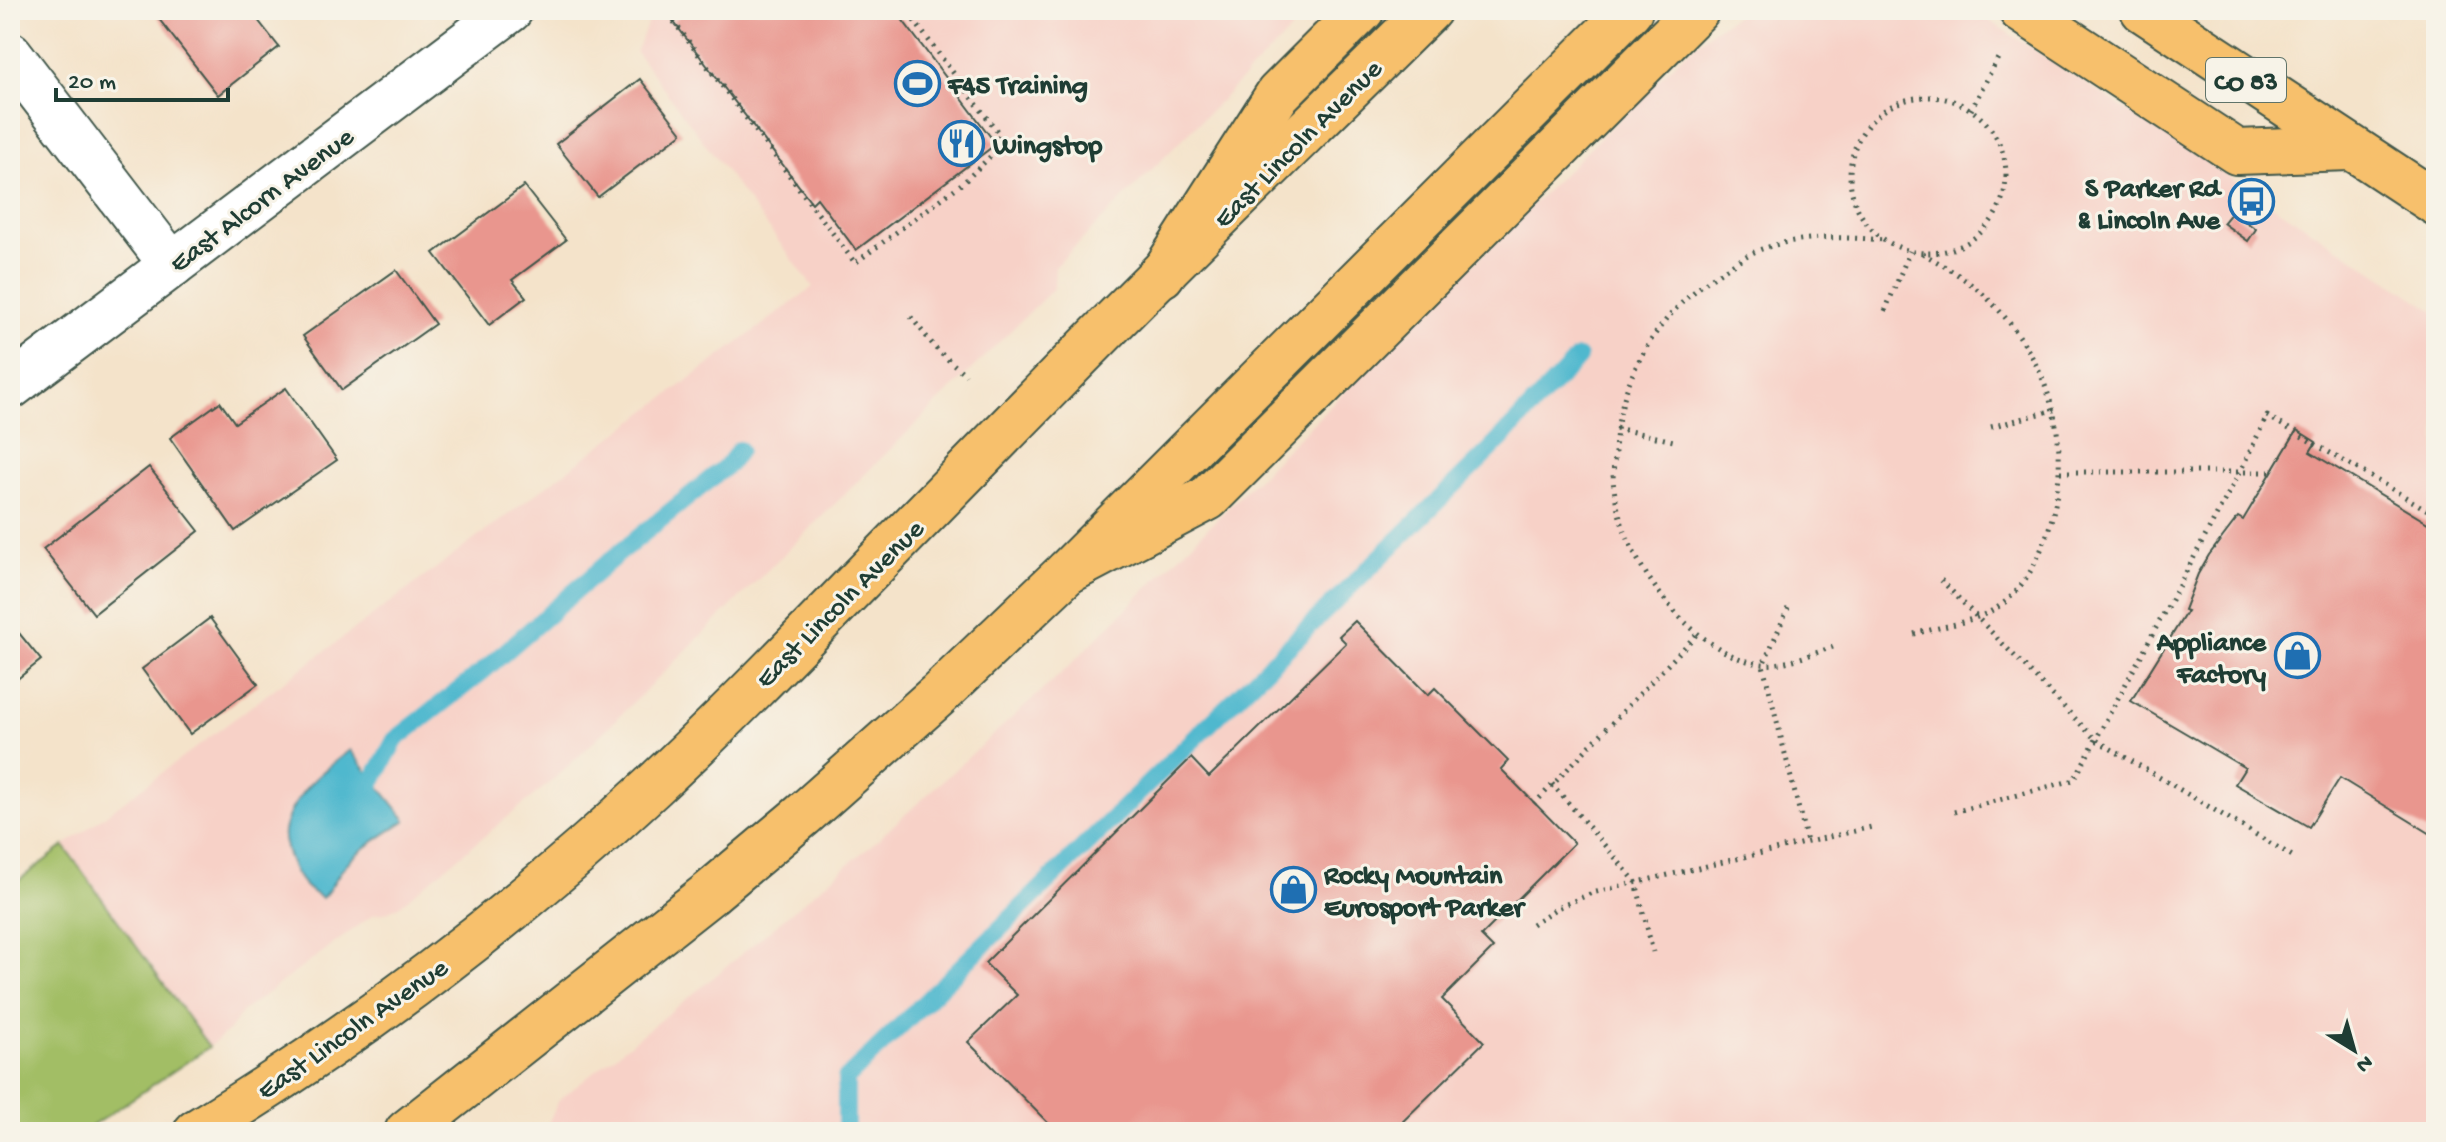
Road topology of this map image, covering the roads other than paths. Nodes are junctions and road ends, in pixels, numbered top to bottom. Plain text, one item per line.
1 (510, 10) edge
2 (1362, 10) edge
3 (1429, 10) edge
4 (1630, 10) edge
5 (1697, 10) edge
6 (2021, 10) edge
7 (2143, 10) edge
8 (10, 54) edge
9 (2350, 148) junction
10 (2436, 203) edge
11 (172, 265) junction
12 (1162, 275) junction
13 (10, 387) edge
14 (1067, 572) junction
15 (196, 1132) edge
16 (407, 1132) edge

1 - 11 street, East Alcorn Avenue
2 - 12 main road
3 - 12 main road, East Lincoln Avenue
4 - 14 main road
5 - 14 main road
6 - 9 main road
7 - 9 main road, CO 83
8 - 11 street
9 - 10 main road, CO 83
11 - 13 street, East Alcorn Avenue
12 - 15 main road, East Lincoln Avenue
14 - 16 main road

